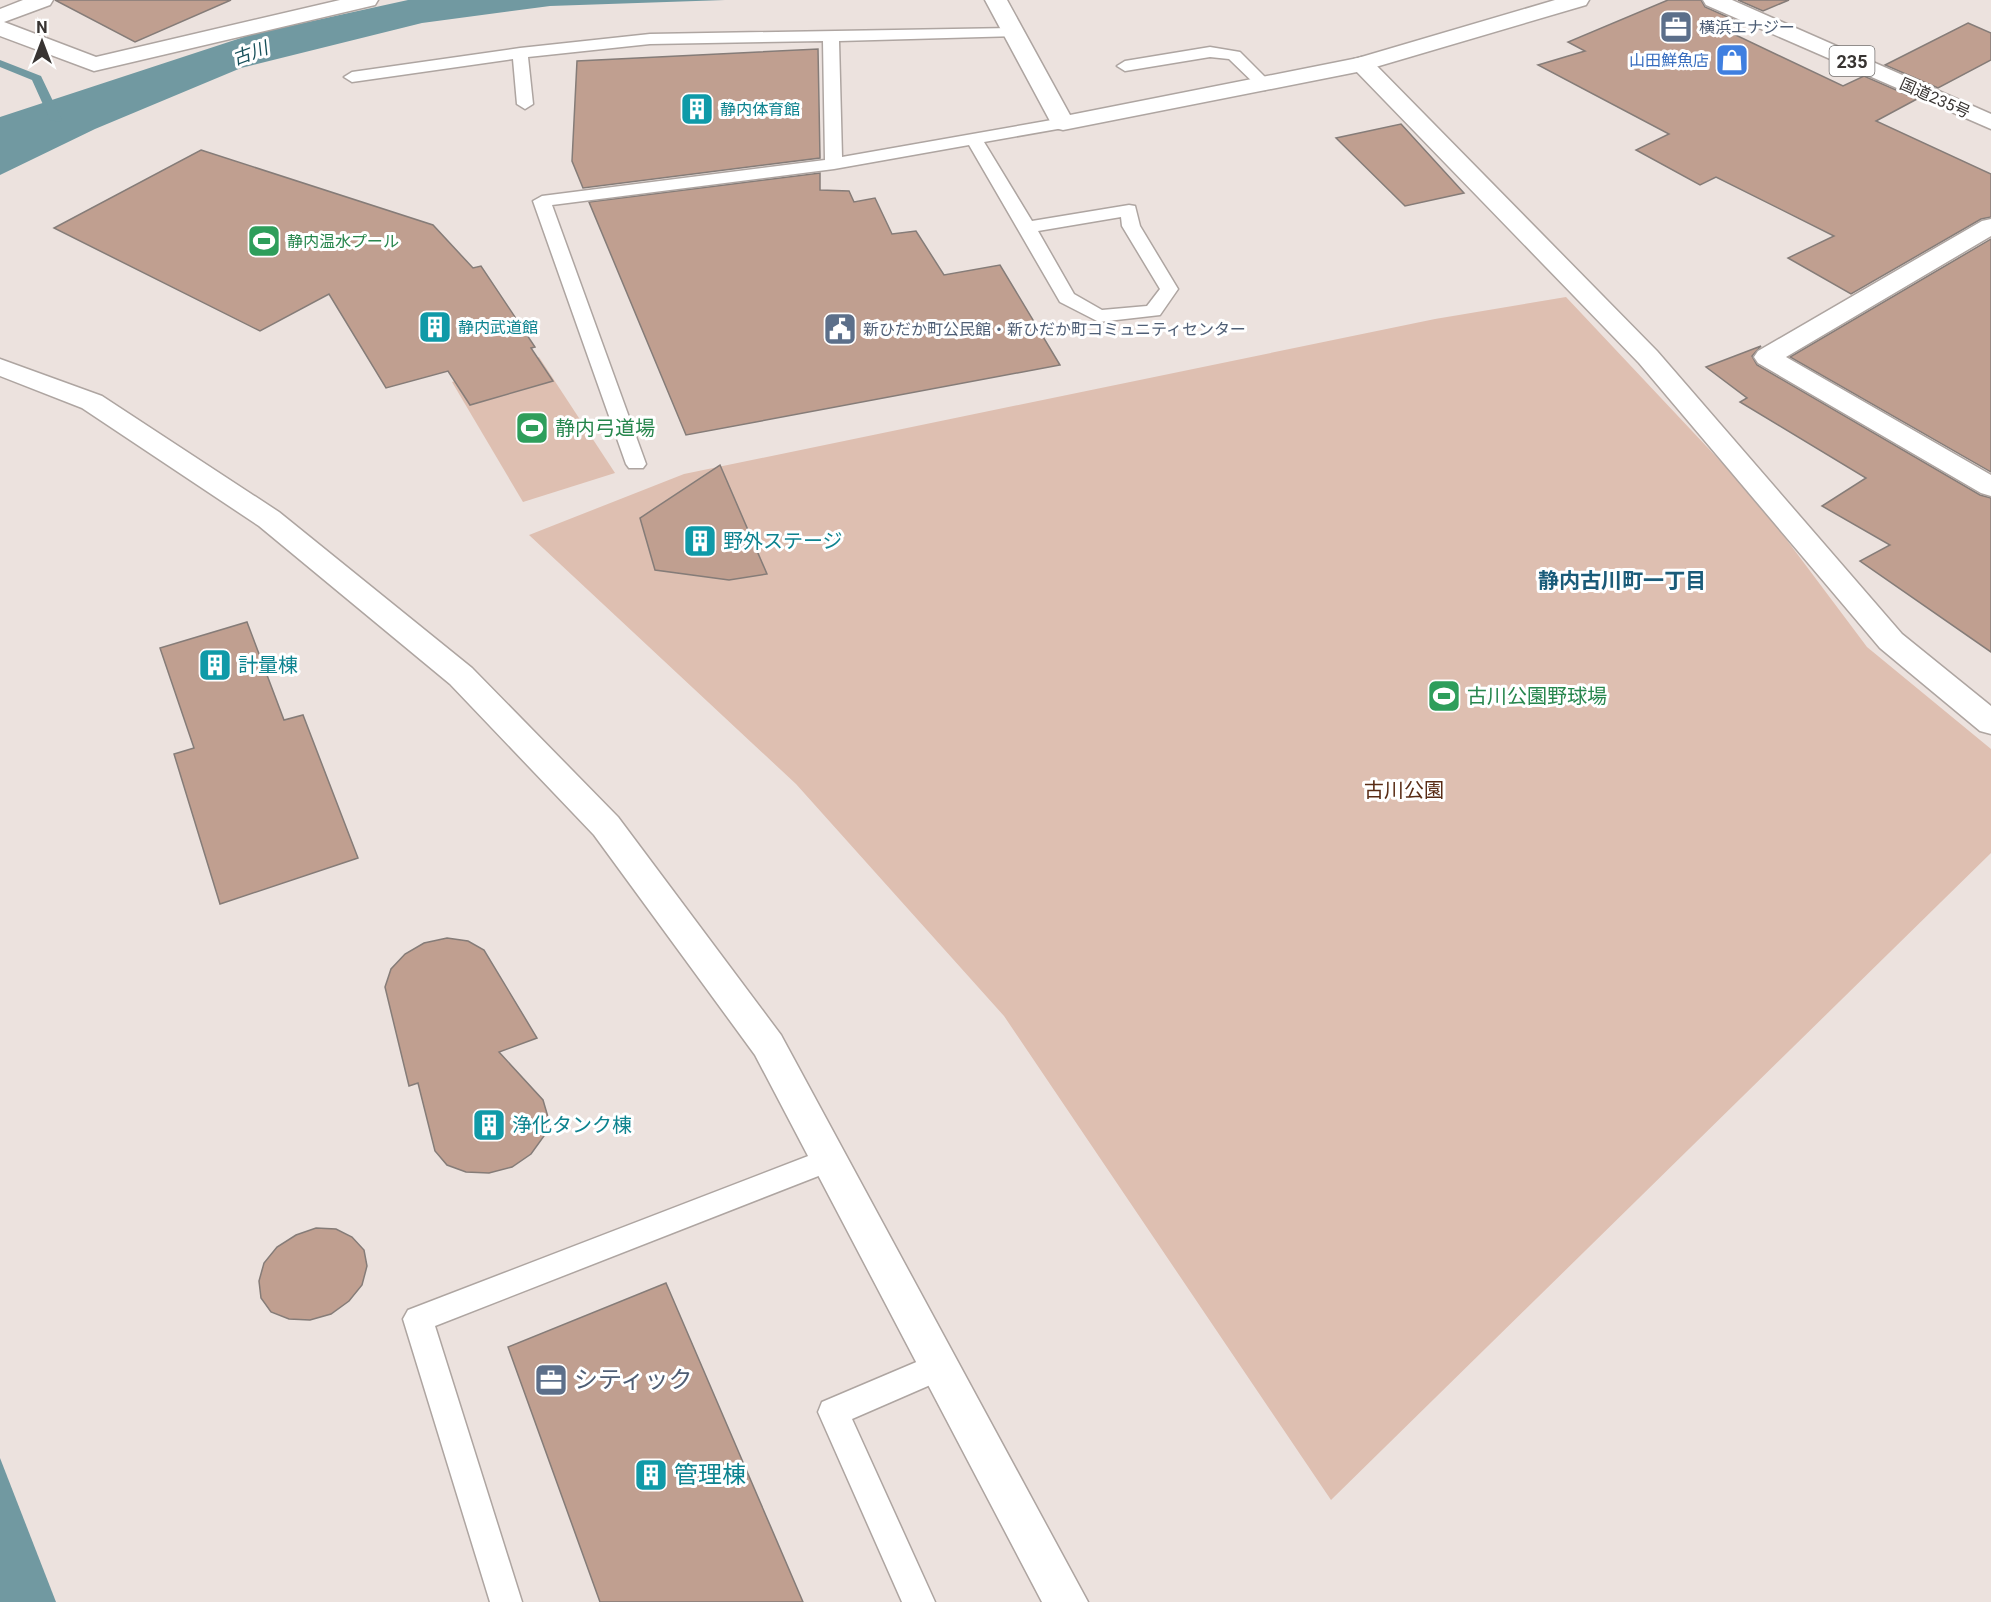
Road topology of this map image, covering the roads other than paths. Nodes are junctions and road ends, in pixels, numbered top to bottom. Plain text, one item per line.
1 (42, 0) edge
2 (367, 0) edge
3 (1578, 0) edge
4 (1714, 0) edge
5 (1003, 15) edge
6 (0, 17) edge
7 (0, 28) edge
8 (831, 37) junction
9 (520, 53) junction
10 (1362, 63) junction
11 (1125, 66) dead end
12 (351, 77) dead end
13 (1265, 85) junction
14 (525, 104) dead end
15 (1991, 122) edge
16 (1063, 123) junction
17 (974, 139) junction
18 (834, 164) junction
19 (1991, 226) edge
20 (1027, 227) junction
21 (0, 367) edge
22 (636, 464) dead end
23 (1991, 487) edge
24 (1991, 723) edge
25 (830, 1160) junction
26 (940, 1366) junction
27 (506, 1602) edge
28 (919, 1602) edge
29 (1066, 1602) edge

1 - 6 main road
2 - 7 main road
3 - 10 main road
4 - 15 main road, 国道235号 / 235
5 - 8 lane
5 - 16 main road
8 - 9 lane
8 - 18 lane
9 - 12 lane
9 - 14 lane
10 - 13 main road
10 - 24 main road
11 - 13 lane
13 - 16 main road
16 - 17 lane
17 - 18 lane
17 - 20 lane
18 - 22 lane
19 - 23 main road
20 - 20 lane
21 - 25 main road
25 - 26 main road
25 - 27 lane
26 - 28 lane
26 - 29 main road

